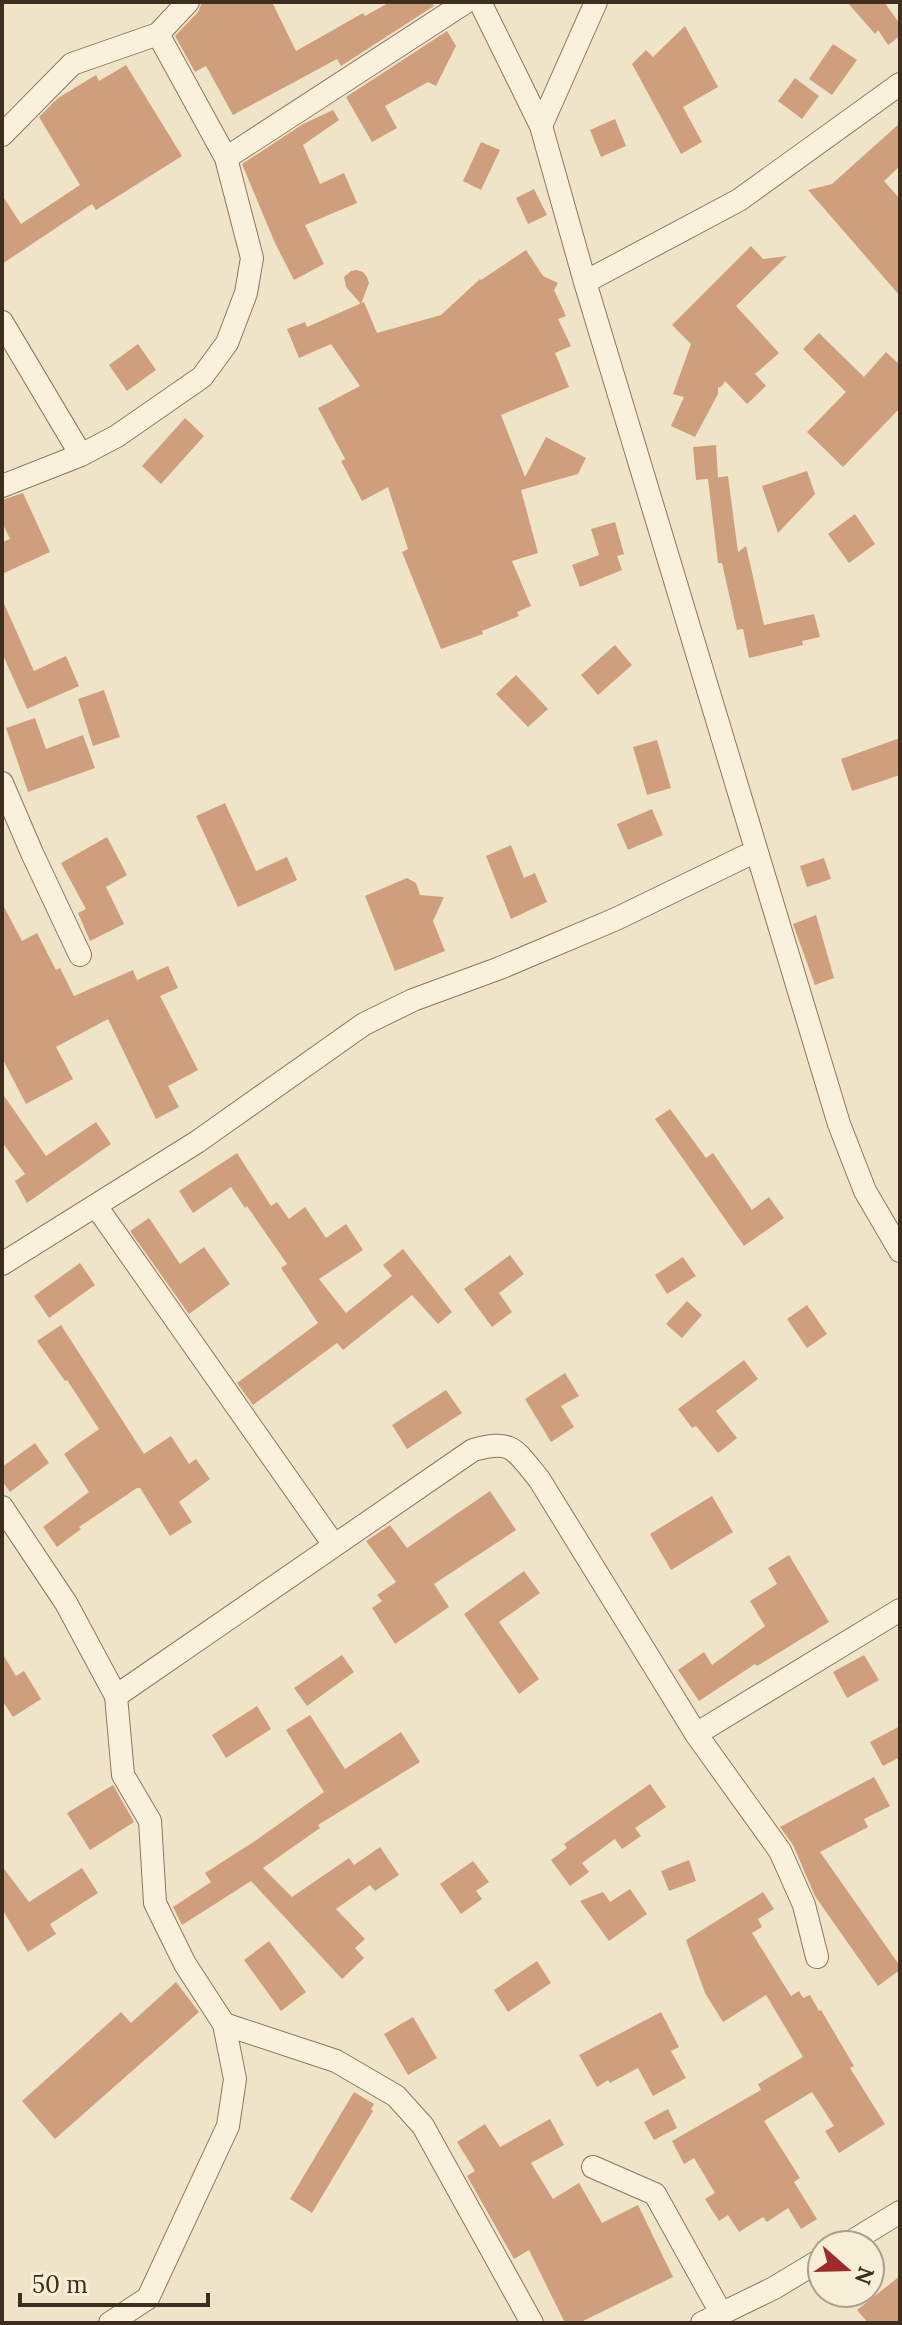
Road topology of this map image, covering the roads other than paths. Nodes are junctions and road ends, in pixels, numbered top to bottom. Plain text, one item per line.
1 (188, 2) edge
2 (466, 2) edge
3 (480, 2) edge
4 (596, 2) edge
5 (158, 34) junction
6 (900, 84) edge
7 (541, 126) junction
8 (2, 135) edge
9 (226, 158) junction
10 (585, 282) junction
11 (2, 322) edge
12 (81, 455) junction
13 (2, 486) edge
14 (2, 783) edge
15 (756, 851) junction
16 (80, 955) dead end
17 (96, 1206) junction
18 (900, 1251) edge
19 (2, 1264) edge
20 (2, 1507) edge
21 (334, 1545) junction
22 (900, 1610) edge
23 (116, 1696) junction
24 (696, 1734) junction
25 (817, 1957) dead end
26 (224, 2024) junction
27 (593, 2167) dead end
28 (900, 2212) edge
29 (872, 2229) edge
30 (806, 2269) edge
31 (712, 2318) edge
32 (110, 2323) edge
33 (532, 2323) edge

1 - 5 street
2 - 9 street
3 - 7 street
4 - 7 street
5 - 8 street
5 - 9 street
6 - 10 street
7 - 10 street
9 - 12 street
10 - 15 street
11 - 12 street
12 - 13 street
14 - 16 street
15 - 17 street
15 - 18 street
17 - 19 street
17 - 21 street
20 - 23 street
21 - 23 street
21 - 24 street
22 - 24 street
23 - 26 street
24 - 25 street
26 - 32 street
26 - 33 street
27 - 31 street
28 - 29 street
30 - 31 street

